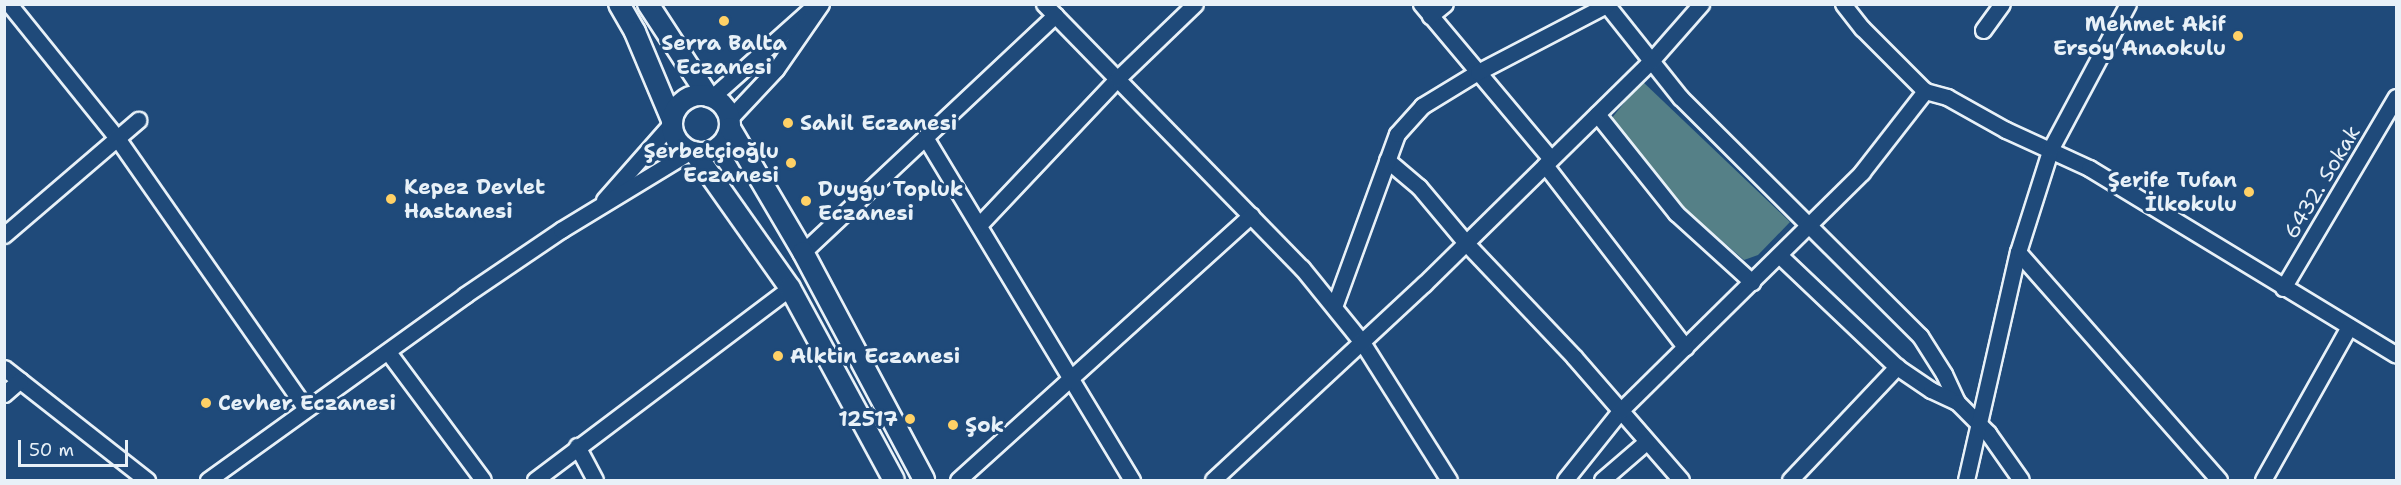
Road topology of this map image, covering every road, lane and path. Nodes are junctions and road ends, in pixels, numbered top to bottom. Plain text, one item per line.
1 (9, 4) edge
2 (619, 4) edge
3 (648, 4) edge
4 (819, 4) edge
5 (1195, 4) edge
6 (1444, 4) edge
7 (1701, 4) edge
8 (1843, 4) edge
9 (2002, 4) edge
10 (2128, 4) edge
11 (1606, 5) edge
12 (1049, 10) edge
13 (1426, 10) edge
14 (1983, 30) dead end
15 (1651, 61) junction
16 (1478, 72) junction
17 (1117, 79) junction
18 (1925, 91) junction
19 (710, 96) junction
20 (2397, 98) edge
21 (1597, 114) junction
22 (138, 120) dead end
23 (672, 121) junction
24 (730, 123) junction
25 (925, 137) junction
26 (117, 138) junction
27 (2051, 148) junction
28 (693, 152) junction
29 (1387, 160) junction
30 (1548, 162) junction
31 (598, 207) junction
32 (1251, 216) junction
33 (979, 225) junction
34 (1810, 225) junction
35 (4, 235) edge
36 (1466, 243) junction
37 (803, 252) junction
38 (2018, 252) junction
39 (1779, 255) junction
40 (1752, 282) junction
41 (789, 288) junction
42 (2283, 288) junction
43 (1334, 307) junction
44 (2349, 327) junction
45 (1362, 342) junction
46 (1684, 347) junction
47 (388, 352) junction
48 (2397, 355) edge
49 (1897, 367) junction
50 (4, 368) edge
51 (1073, 378) junction
52 (20, 380) junction
53 (4, 394) edge
54 (1957, 402) junction
55 (306, 409) junction
56 (1620, 411) junction
57 (1979, 423) junction
58 (1646, 442) junction
59 (577, 446) junction
60 (147, 480) edge
61 (208, 480) edge
62 (483, 480) edge
63 (535, 480) edge
64 (595, 480) edge
65 (894, 480) edge
66 (924, 480) edge
67 (958, 480) edge
68 (1132, 480) edge
69 (1213, 480) edge
70 (1449, 480) edge
71 (1565, 480) edge
72 (1602, 480) edge
73 (1681, 480) edge
74 (1790, 480) edge
75 (1966, 480) edge
76 (2021, 480) edge
77 (2219, 480) edge
78 (2263, 480) edge

1 - 26 street
2 - 23 main road
3 - 19 main road
4 - 19 street
4 - 24 street
5 - 17 street
6 - 13 street
7 - 15 street
8 - 18 street
9 - 14 street
10 - 27 street
11 - 15 street
11 - 16 street
12 - 17 street
12 - 25 street
13 - 16 street
15 - 21 street
15 - 34 street
16 - 29 street
16 - 30 street
17 - 32 street
17 - 33 street
18 - 27 street
18 - 34 street
19 - 23 main road
19 - 24 main road
20 - 42 street, 6432. Sokak
21 - 30 street
21 - 40 street
22 - 26 street
23 - 28 main road
23 - 31 street
24 - 28 main road
24 - 37 main road
25 - 33 street
25 - 37 street
26 - 35 street
26 - 55 street
27 - 38 street
27 - 42 street
28 - 31 street
28 - 41 main road
29 - 36 street
29 - 43 street
30 - 36 street
30 - 46 street
31 - 47 street
32 - 43 street
32 - 51 street
33 - 51 street
34 - 39 street
34 - 54 street
36 - 45 street
36 - 56 street
37 - 66 main road
38 - 57 street
38 - 77 street
39 - 40 street
39 - 49 street
40 - 46 street
41 - 59 street
41 - 65 main road
42 - 44 street
43 - 45 street
44 - 48 street
44 - 78 street
45 - 69 street
45 - 70 street
46 - 56 street
47 - 55 street
47 - 62 street
49 - 54 street
49 - 74 street
50 - 52 street
51 - 67 street
51 - 68 street
52 - 53 street
52 - 60 street
54 - 57 street
55 - 61 street
56 - 58 street
56 - 71 street
57 - 75 street
57 - 76 street
58 - 72 street
58 - 73 street
59 - 63 street
59 - 64 street

